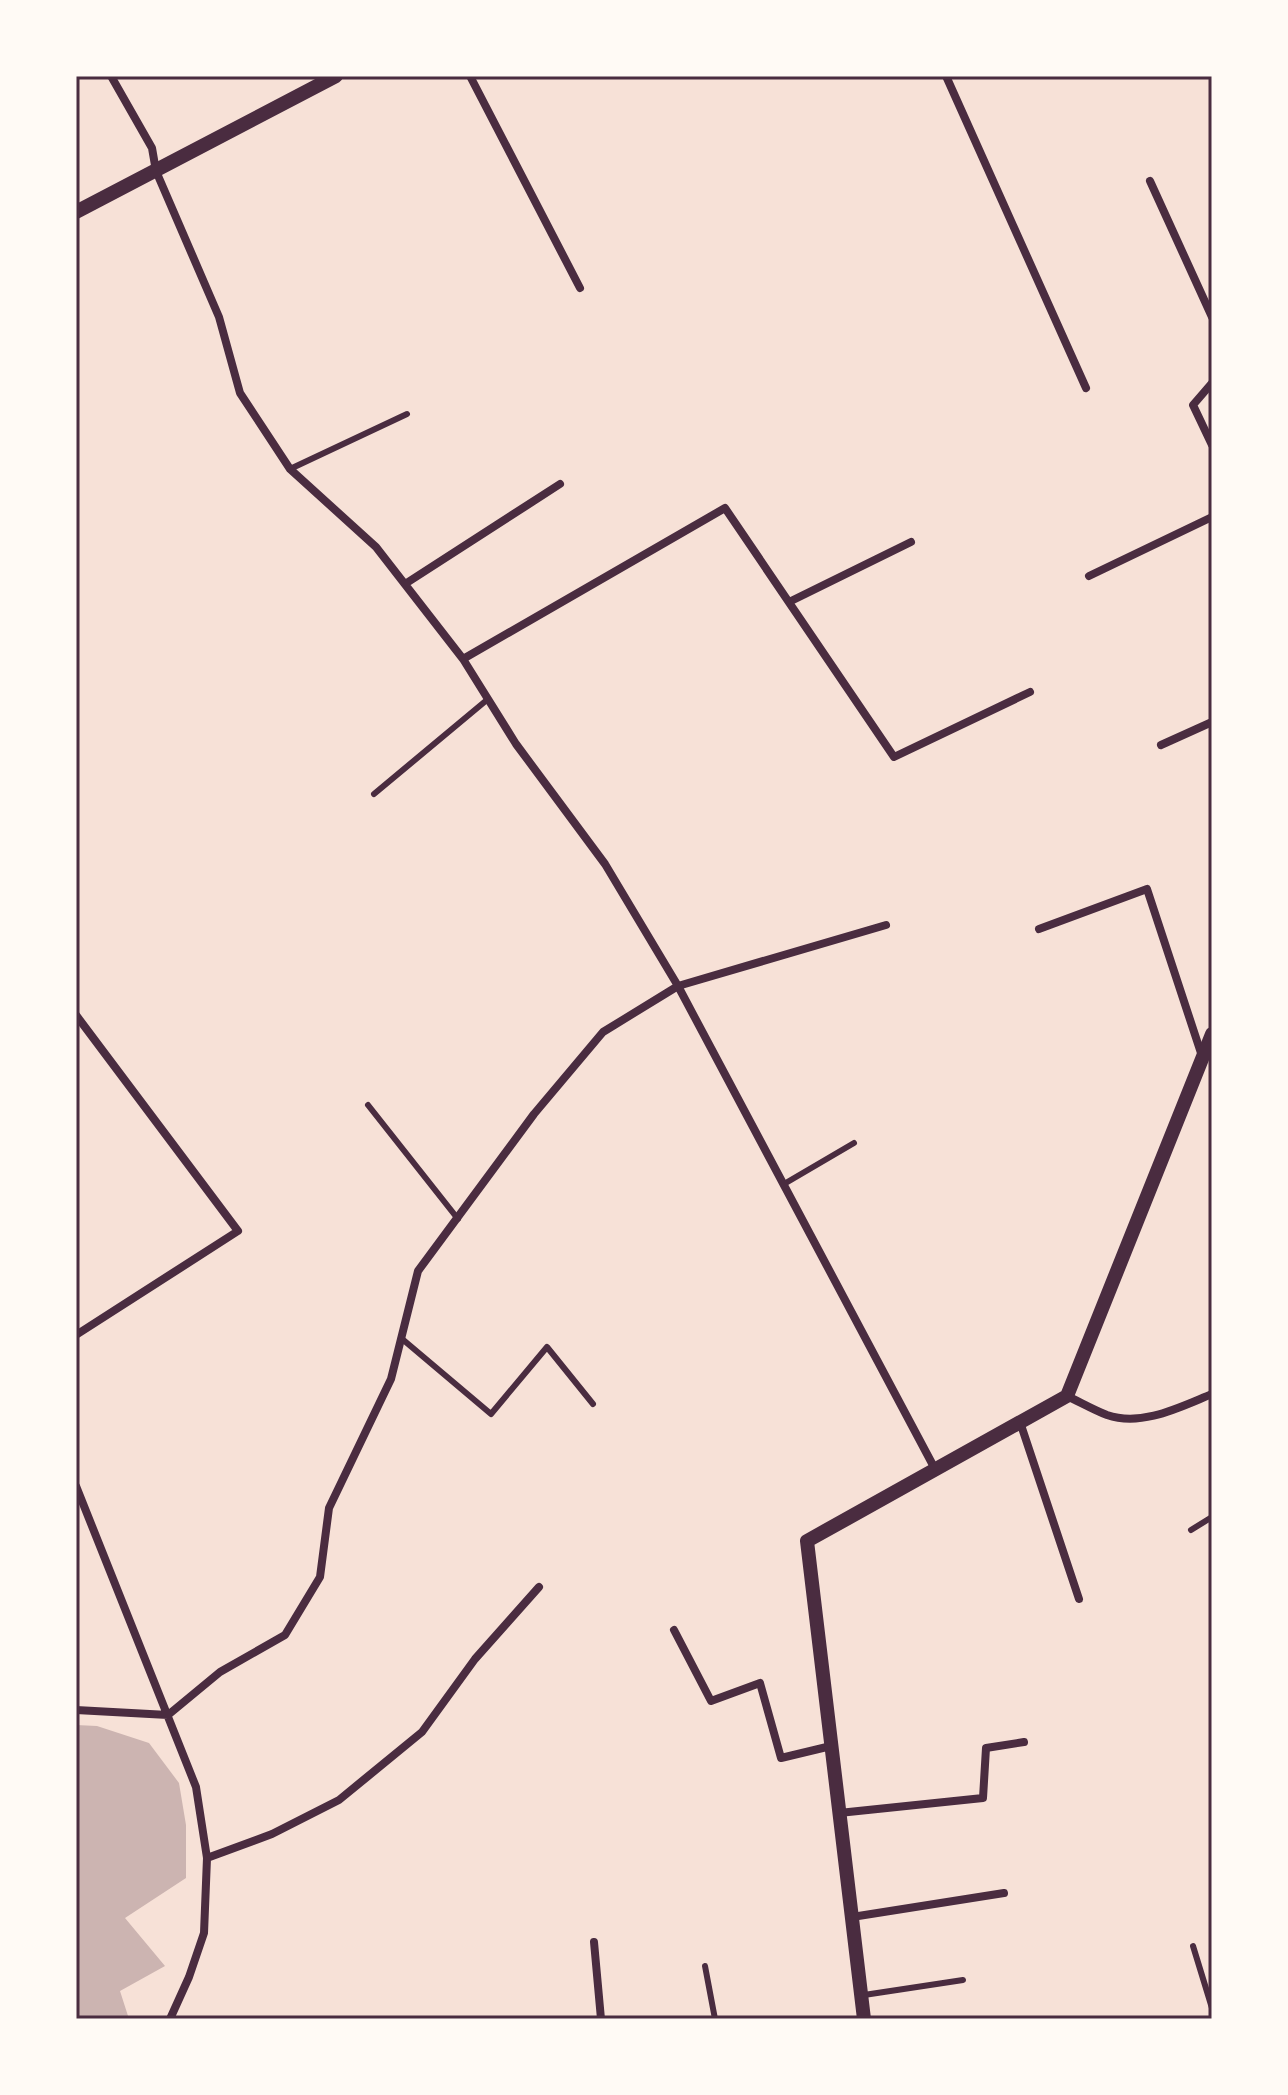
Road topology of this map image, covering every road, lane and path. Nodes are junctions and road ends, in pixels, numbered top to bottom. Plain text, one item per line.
1 (111, 76) edge
2 (336, 76) edge
3 (470, 76) edge
4 (946, 76) edge
5 (156, 171) junction
6 (1150, 181) dead end
7 (76, 212) edge
8 (580, 288) dead end
9 (1212, 317) edge
10 (1212, 383) edge
11 (1086, 388) dead end
12 (407, 414) dead end
13 (1212, 445) edge
14 (290, 469) junction
15 (560, 484) dead end
16 (1212, 517) edge
17 (911, 542) dead end
18 (1089, 576) dead end
19 (405, 584) junction
20 (789, 602) junction
21 (463, 659) junction
22 (1030, 692) dead end
23 (488, 699) junction
24 (1212, 722) edge
25 (1161, 745) dead end
26 (374, 794) dead end
27 (886, 925) dead end
28 (1039, 929) dead end
29 (678, 986) junction
30 (76, 1015) edge
31 (1212, 1034) edge
32 (1202, 1057) junction
33 (368, 1105) dead end
34 (854, 1143) dead end
35 (784, 1184) junction
36 (458, 1219) junction
37 (76, 1335) edge
38 (401, 1338) junction
39 (1212, 1394) edge
40 (1067, 1396) junction
41 (593, 1404) dead end
42 (1020, 1422) junction
43 (935, 1469) junction
44 (76, 1486) edge
45 (1212, 1517) edge
46 (1191, 1530) dead end
47 (539, 1587) dead end
48 (1079, 1599) dead end
49 (674, 1630) dead end
50 (76, 1710) edge
51 (168, 1715) junction
52 (1024, 1742) dead end
53 (831, 1746) junction
54 (839, 1813) junction
55 (207, 1858) junction
56 (1004, 1893) dead end
57 (852, 1917) junction
58 (594, 1942) dead end
59 (1193, 1946) dead end
60 (705, 1966) dead end
61 (963, 1980) dead end
62 (1208, 1983) edge
63 (861, 1995) junction
64 (1212, 2008) edge
65 (170, 2019) edge
66 (601, 2019) edge
67 (715, 2019) edge
68 (864, 2019) edge

1 - 5 street
2 - 5 street
3 - 8 street
4 - 11 street
5 - 7 street
5 - 14 street
6 - 9 street
10 - 13 street
12 - 14 lane
14 - 19 street
15 - 19 street
16 - 18 street
17 - 20 street
19 - 21 street
20 - 21 street
20 - 22 street
21 - 23 street
23 - 26 lane
23 - 29 street
24 - 25 street
27 - 29 street
28 - 32 street
29 - 35 street
29 - 36 street
30 - 37 street
31 - 32 street
32 - 40 street
33 - 36 lane
34 - 35 lane
35 - 43 street
36 - 38 street
38 - 41 lane
38 - 51 street
39 - 40 street
40 - 42 street
42 - 43 street
42 - 48 street
43 - 53 street
44 - 51 street
45 - 46 lane
47 - 55 street
49 - 53 street
50 - 51 street
51 - 55 street
52 - 54 street
53 - 54 street
54 - 57 street
55 - 65 street
56 - 57 street
57 - 63 street
58 - 66 street
59 - 62 lane
60 - 67 lane
61 - 63 lane
62 - 64 lane
63 - 68 street

